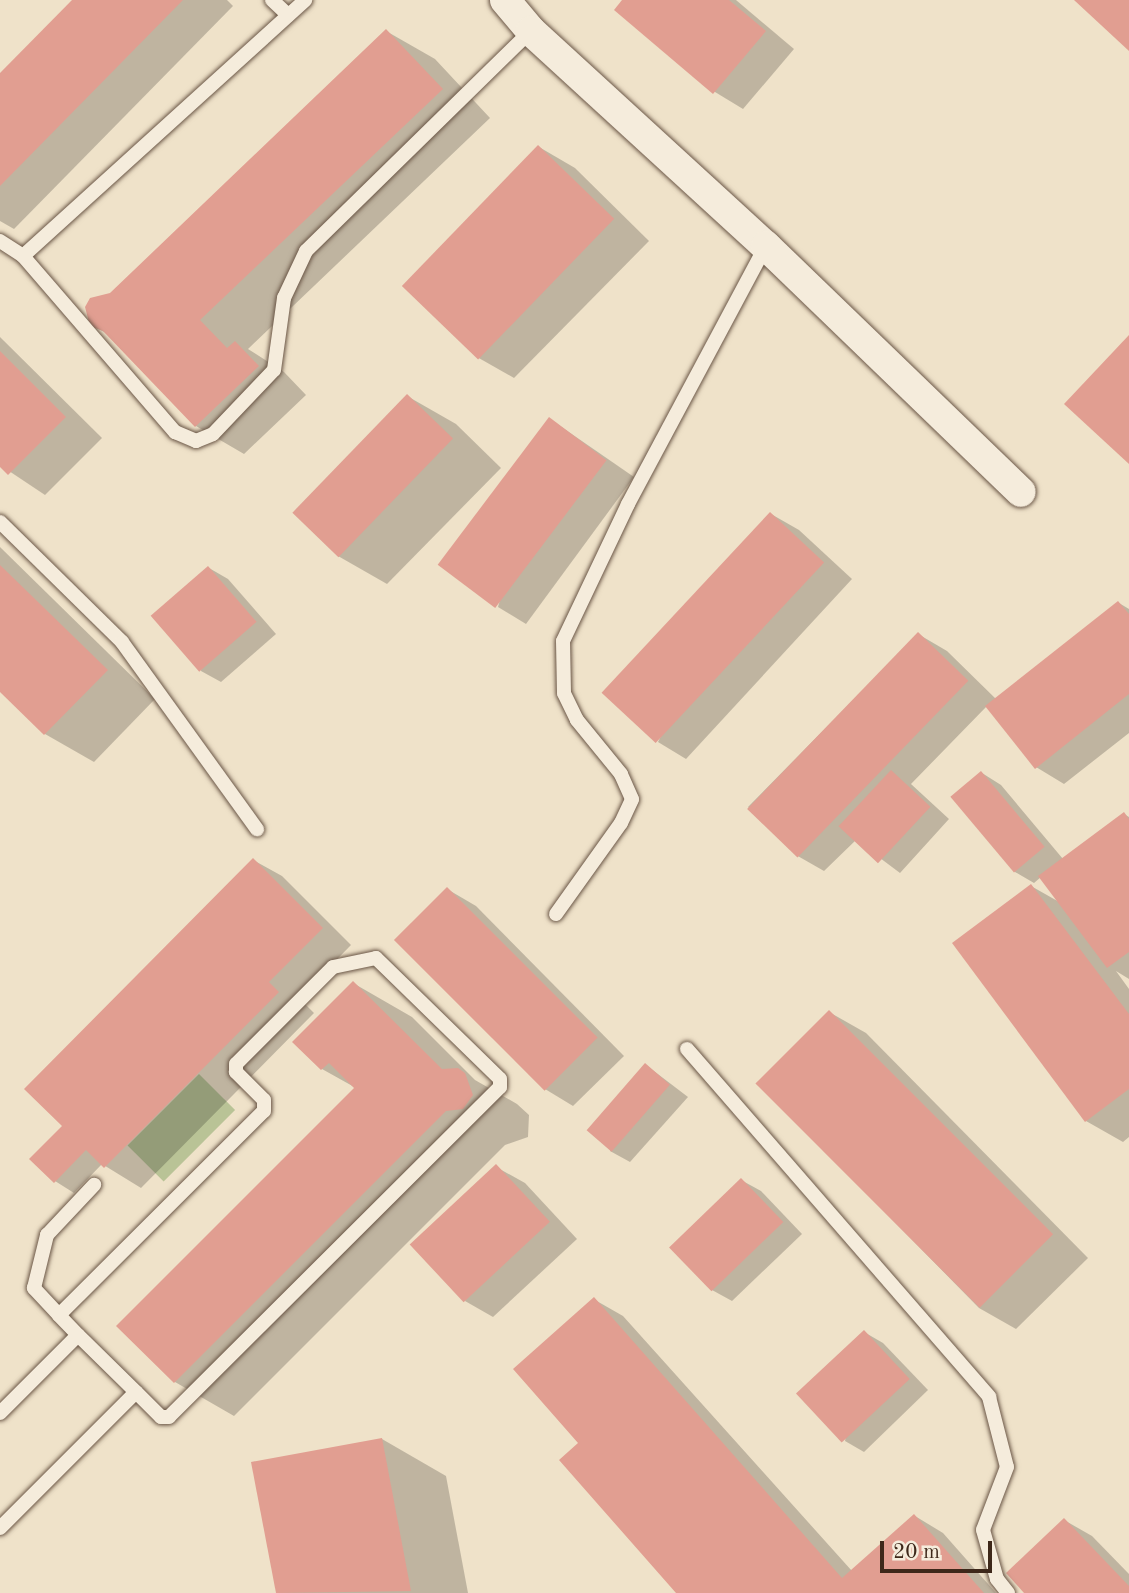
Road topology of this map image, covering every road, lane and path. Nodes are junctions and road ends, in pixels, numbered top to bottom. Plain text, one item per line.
1 (272, 0) edge
2 (305, 0) edge
3 (505, 0) edge
4 (288, 15) junction
5 (531, 31) junction
6 (0, 241) edge
7 (766, 246) junction
8 (23, 256) junction
9 (1021, 492) dead end
10 (0, 522) edge
11 (257, 830) dead end
12 (556, 914) dead end
13 (687, 1049) dead end
14 (94, 1185) dead end
15 (59, 1315) junction
16 (78, 1335) junction
17 (136, 1392) junction
18 (0, 1413) edge
19 (0, 1528) edge
20 (1008, 1593) edge

1 - 4 lane
2 - 4 lane
3 - 5 street
4 - 8 lane
5 - 7 street
5 - 8 lane
6 - 8 lane
7 - 9 street
7 - 12 lane
10 - 11 lane
13 - 20 lane
14 - 15 lane
15 - 16 lane
15 - 17 lane
16 - 17 lane
16 - 18 lane
17 - 19 lane

